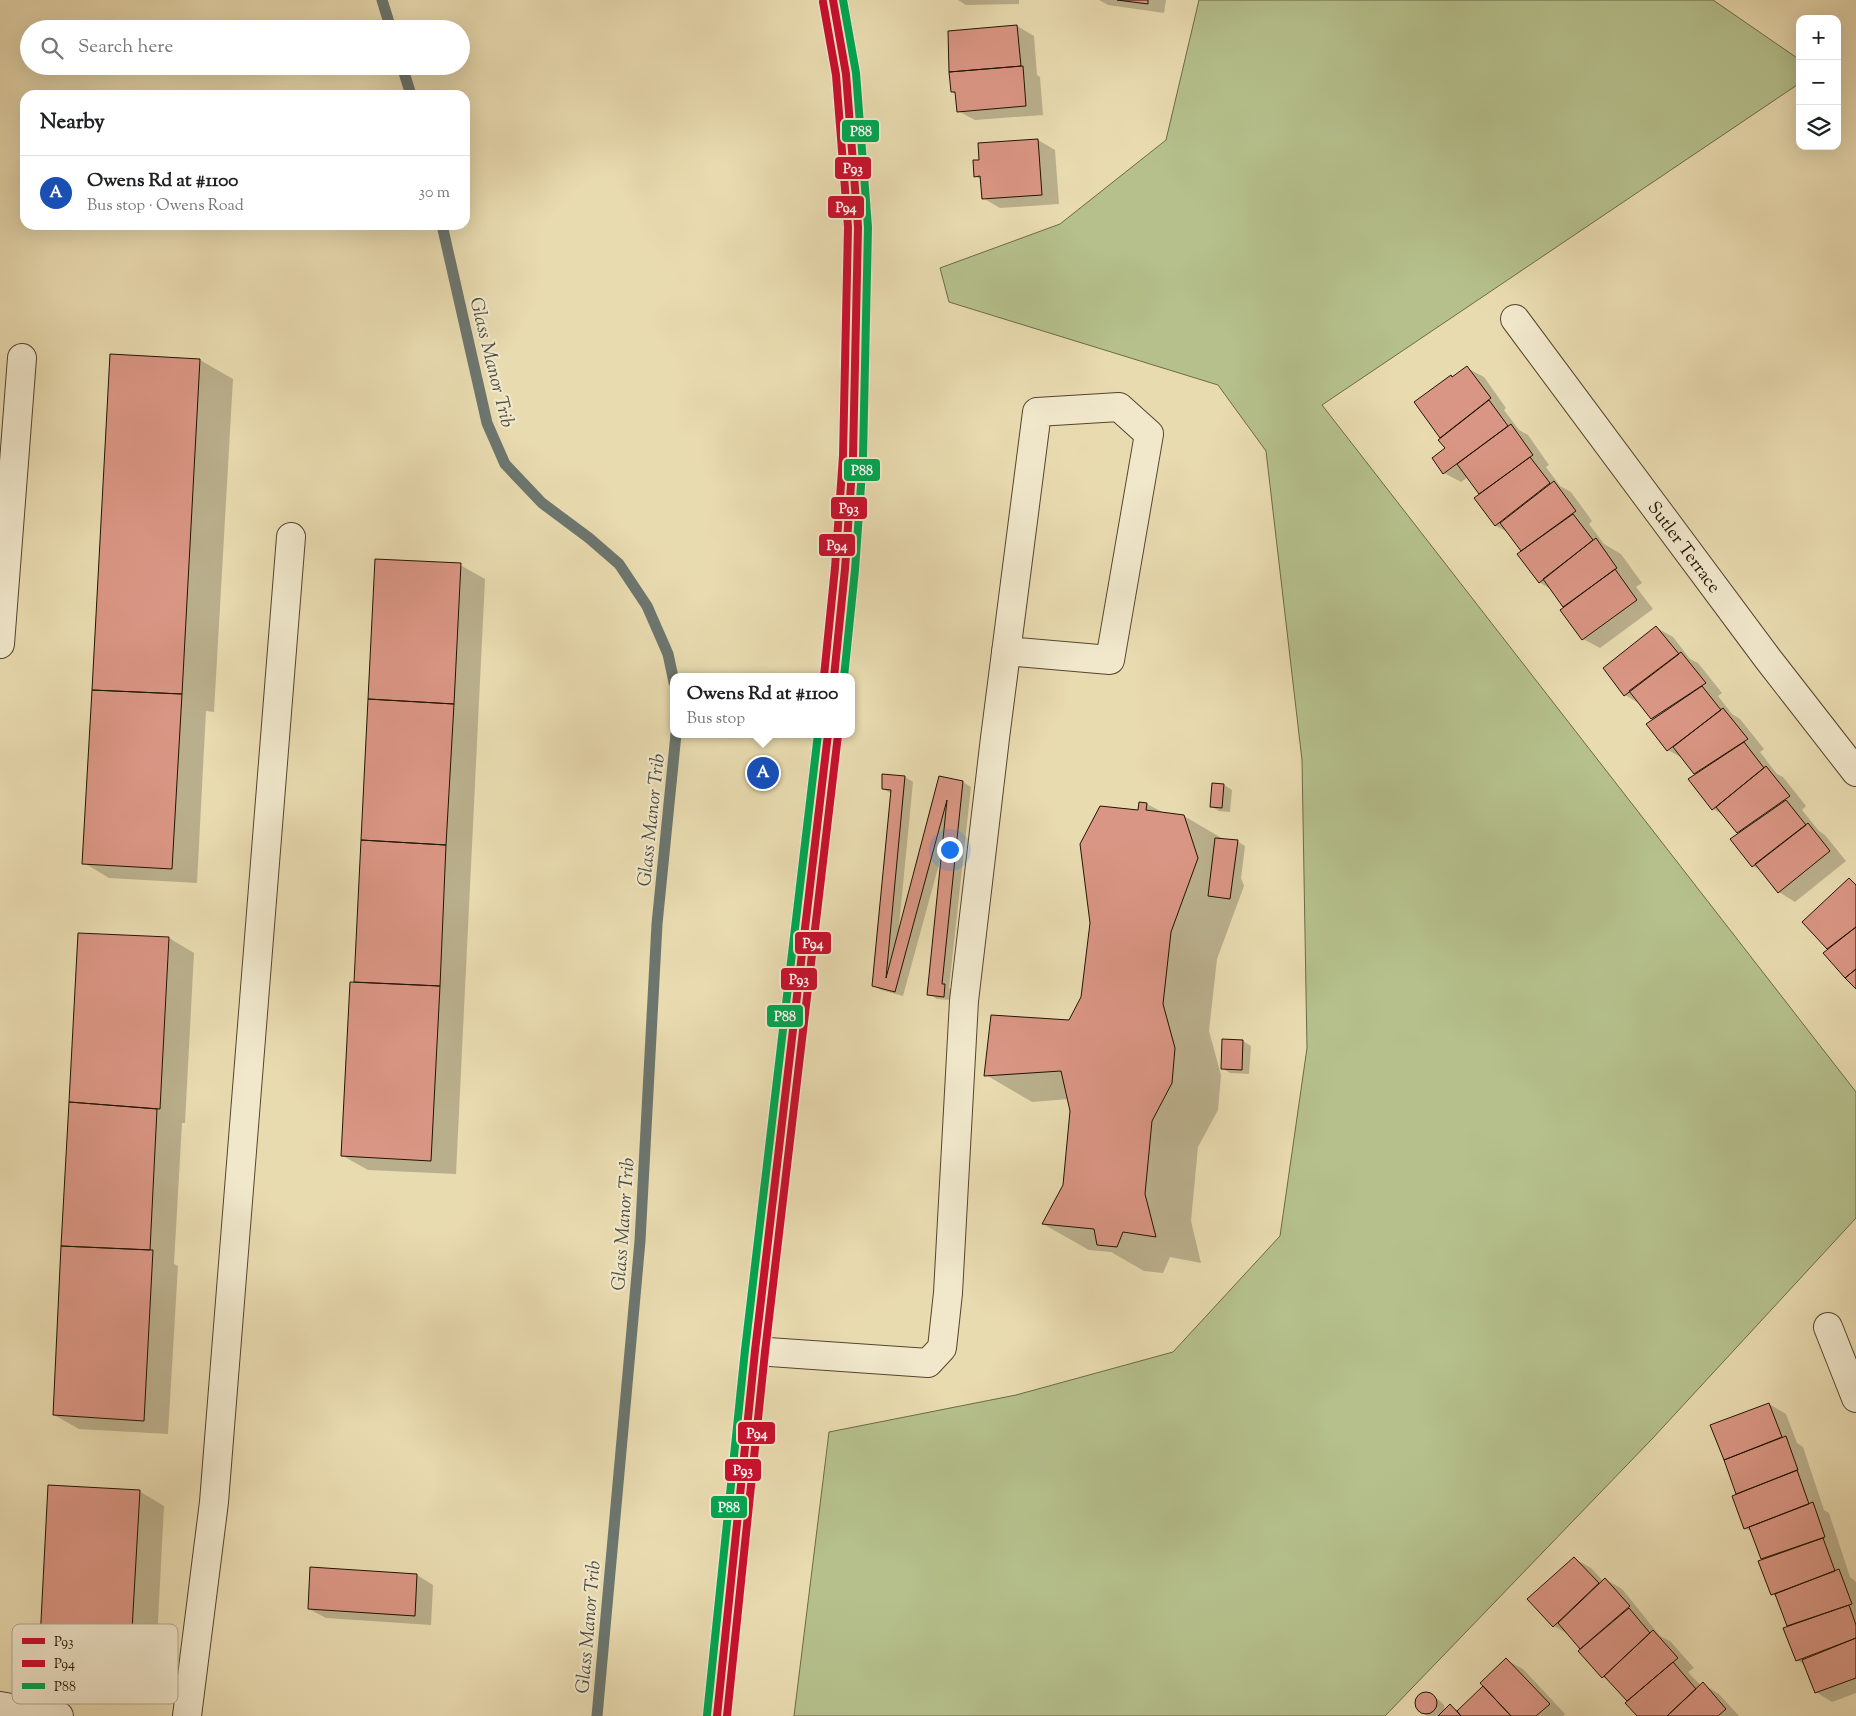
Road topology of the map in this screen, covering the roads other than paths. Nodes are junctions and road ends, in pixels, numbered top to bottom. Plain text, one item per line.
1 (833, 0) edge
2 (1515, 319) dead end
3 (22, 358) dead end
4 (291, 537) dead end
5 (0, 644) edge
6 (1006, 651) junction
7 (834, 673) edge
8 (828, 738) edge
9 (1851, 757) edge
10 (1828, 1327) dead end
11 (755, 1351) junction
12 (1856, 1398) edge
13 (0, 1706) edge
14 (59, 1716) edge
15 (187, 1716) edge
16 (717, 1716) edge

1 - 7 street
2 - 9 street, Sutler Terrace
3 - 5 street
4 - 15 street
6 - 6 street
6 - 11 street
8 - 11 street
10 - 12 street
11 - 16 street
13 - 14 street

